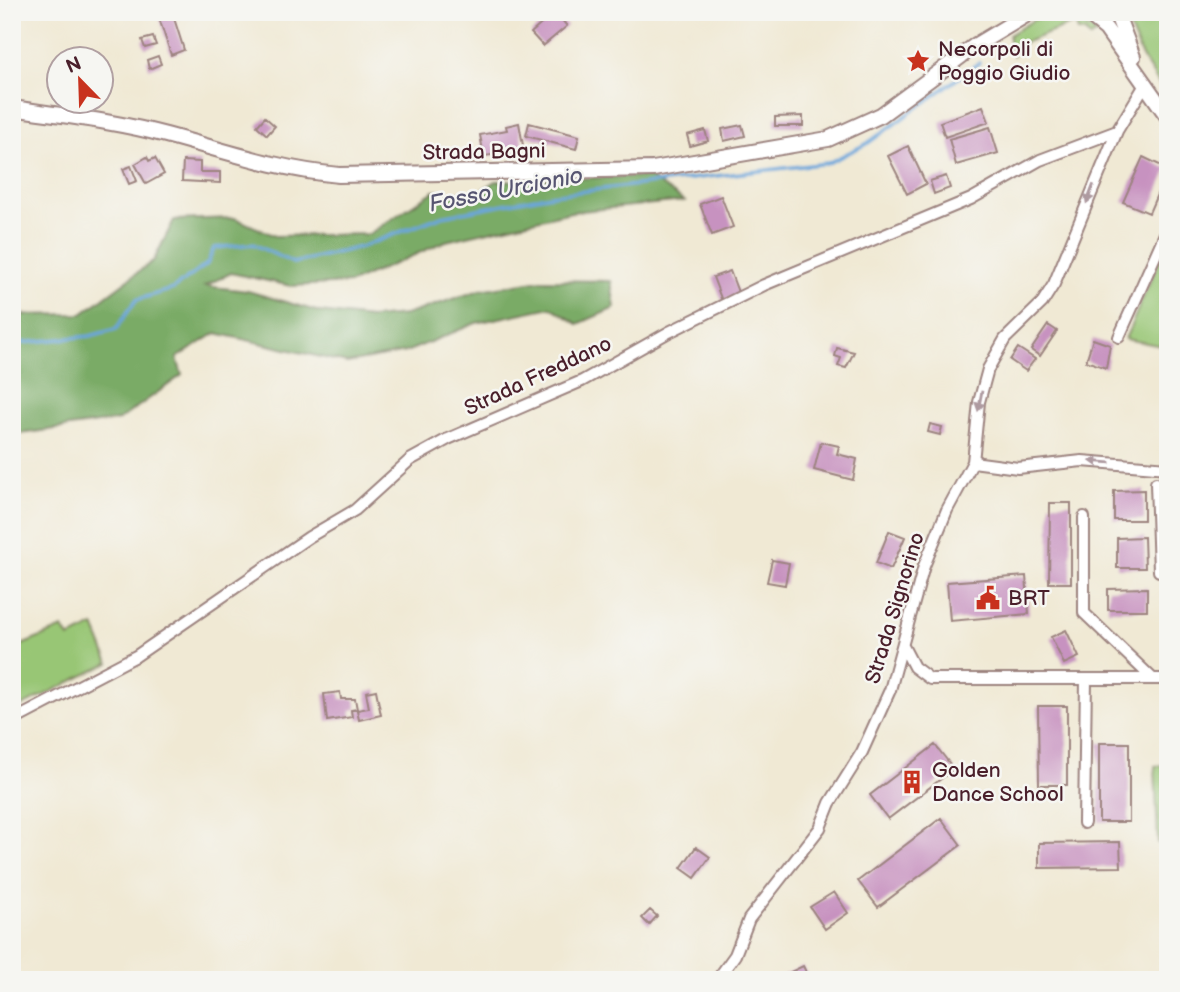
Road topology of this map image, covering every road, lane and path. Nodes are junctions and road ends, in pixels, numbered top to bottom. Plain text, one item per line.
1 (1009, 12) edge
2 (1031, 12) edge
3 (1085, 12) edge
4 (1116, 12) edge
5 (976, 45) junction
6 (1146, 83) junction
7 (12, 108) edge
8 (1168, 117) edge
9 (1117, 131) junction
10 (1168, 227) edge
11 (1119, 337) dead end
12 (973, 462) junction
13 (1168, 468) edge
14 (1156, 483) dead end
15 (1084, 517) dead end
16 (1168, 571) edge
17 (903, 646) junction
18 (1086, 679) junction
19 (1153, 679) junction
20 (1168, 679) edge
21 (12, 720) edge
22 (1084, 823) dead end
23 (717, 980) edge

1 - 5 street, Strada Bagni
2 - 5 street, Strada Bagni
3 - 6 street
4 - 6 street
5 - 7 street, Strada Bagni
6 - 8 street
6 - 9 street, Strada Signorino
9 -> 12 street, Strada Signorino
9 - 21 street, Strada Freddano
10 - 11 street
13 -> 12 street
12 - 17 street, Strada Signorino
14 - 16 street
15 - 19 street
17 - 18 street
17 - 23 street, Strada Signorino
18 - 19 street
18 - 22 street
19 - 20 street

